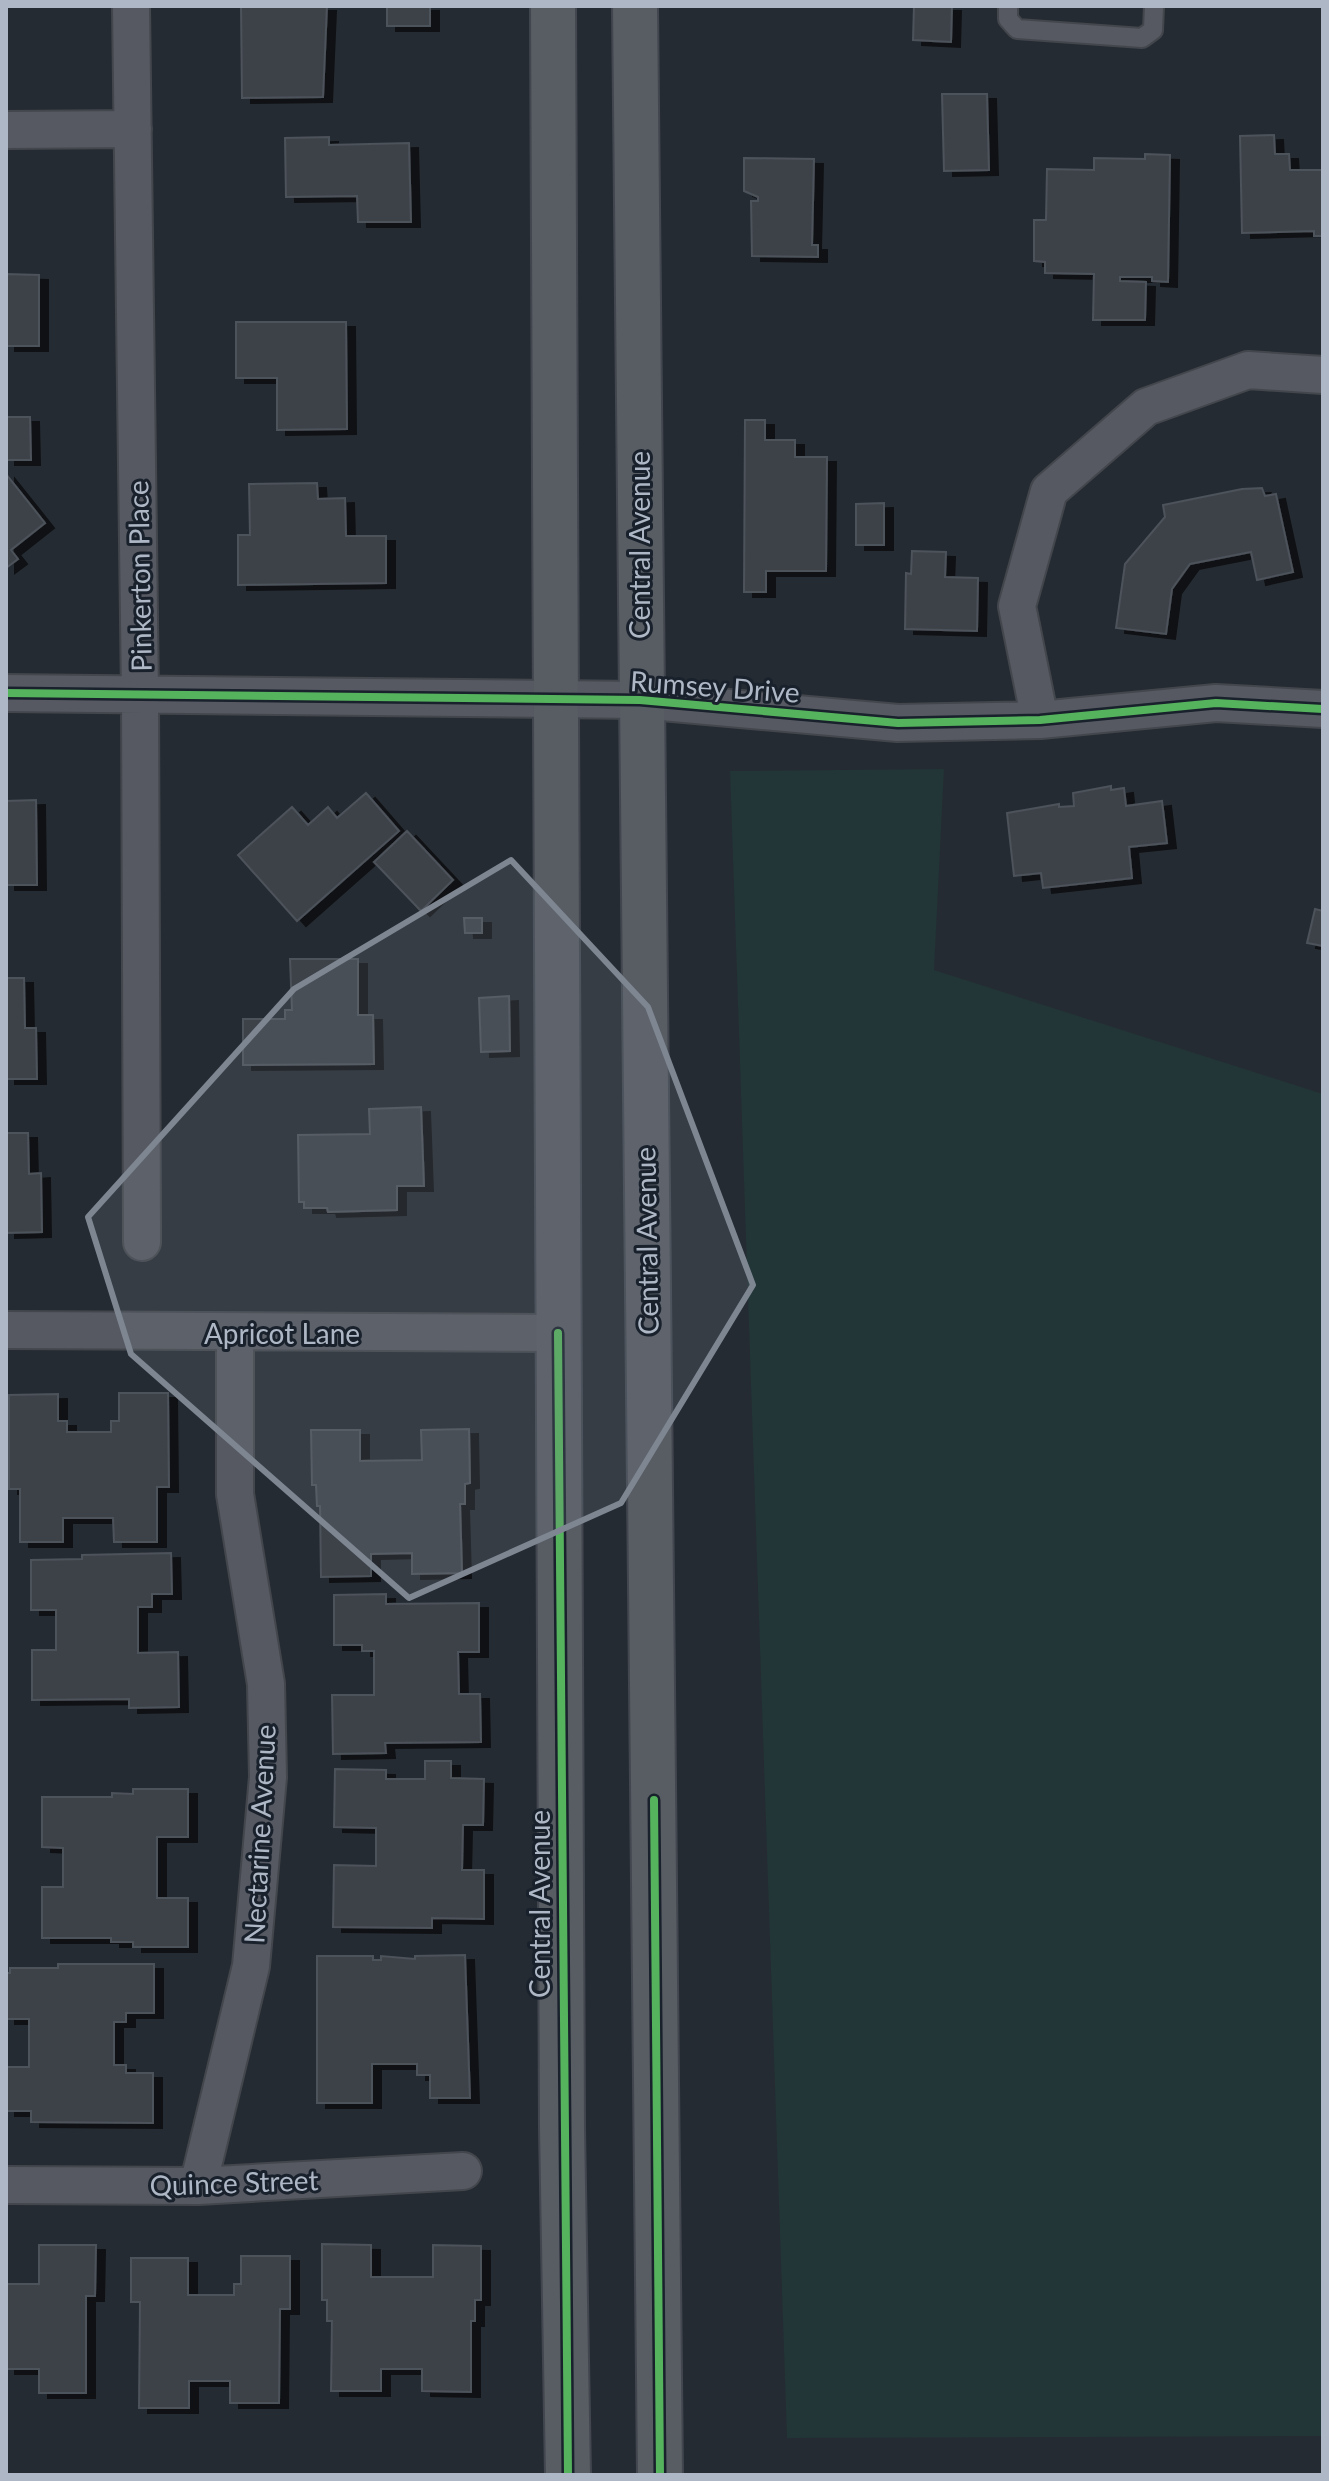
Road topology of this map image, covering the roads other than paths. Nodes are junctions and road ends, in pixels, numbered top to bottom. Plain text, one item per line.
1 (131, 6) edge
2 (553, 6) edge
3 (635, 6) edge
4 (1008, 6) edge
5 (1154, 6) edge
6 (133, 129) junction
7 (6, 130) edge
8 (1323, 375) edge
9 (6, 693) edge
10 (140, 694) junction
11 (557, 700) junction
12 (640, 700) junction
13 (1323, 709) edge
14 (1040, 720) junction
15 (142, 1242) dead end
16 (6, 1330) edge
17 (235, 1333) junction
18 (558, 1333) junction
19 (463, 2171) dead end
20 (6, 2185) edge
21 (198, 2186) junction
22 (568, 2475) edge
23 (660, 2475) edge

1 - 6 street, Pinkerton Place
2 - 11 main road, Central Avenue
3 - 12 main road, Central Avenue
4 - 5 lane
6 - 7 street
6 - 10 street, Pinkerton Place
8 - 14 street
9 - 10 street, Rumsey Drive
10 - 11 street, Rumsey Drive
10 - 15 street, Pinkerton Place
11 - 12 street, Rumsey Drive
11 - 18 main road, Central Avenue
12 - 14 street, Rumsey Drive
12 - 23 main road, Central Avenue
13 - 14 street, Rumsey Drive
16 - 17 street, Apricot Lane
17 - 18 street, Apricot Lane
17 - 21 street, Nectarine Avenue
18 - 22 main road, Central Avenue
19 - 21 street, Quince Street
20 - 21 street, Quince Street

